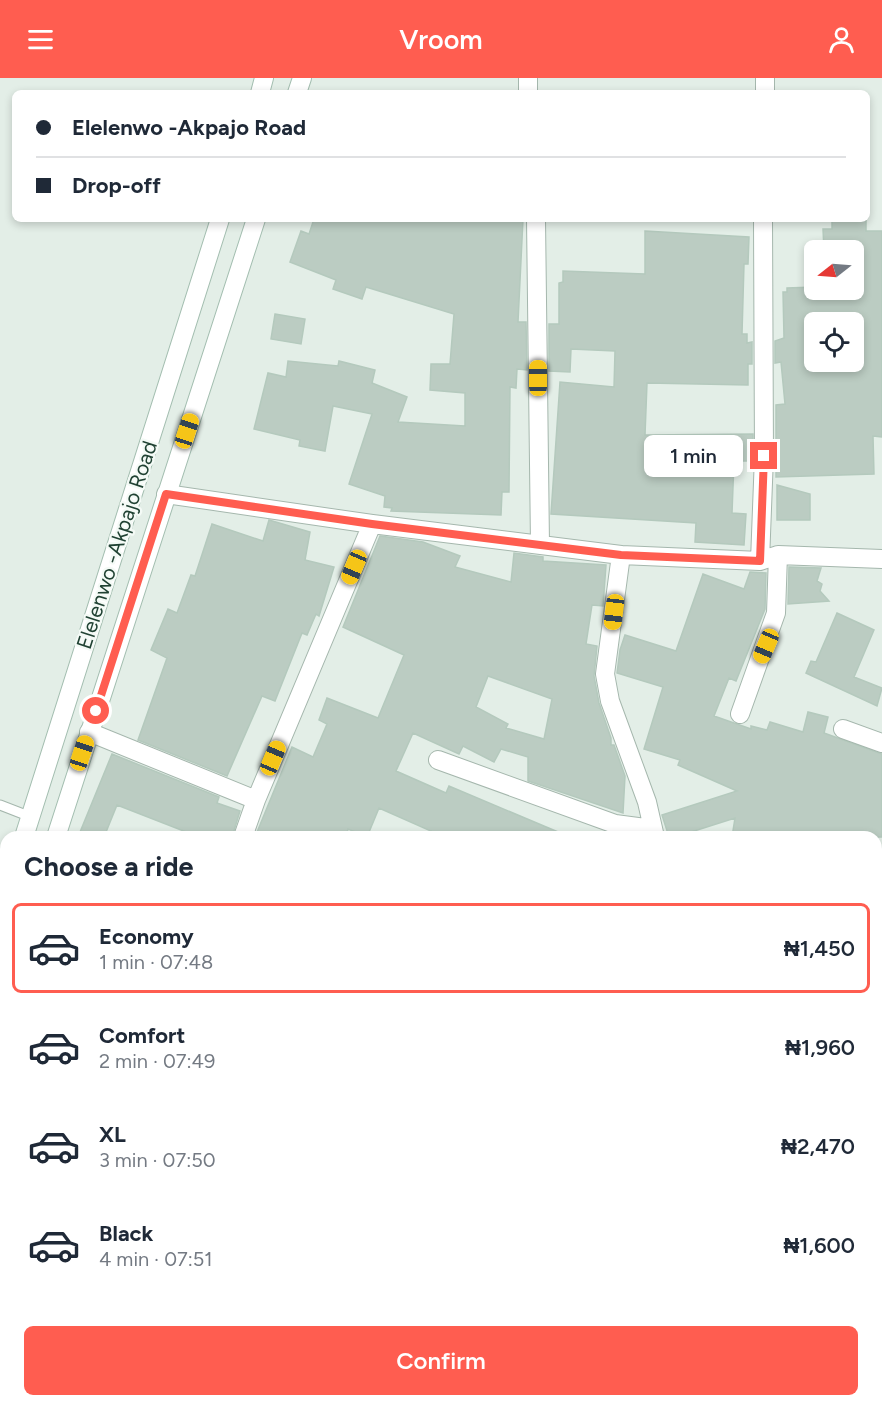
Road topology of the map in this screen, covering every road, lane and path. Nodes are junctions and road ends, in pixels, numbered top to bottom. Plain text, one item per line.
1 (219, 222) edge
2 (255, 222) edge
3 (536, 222) edge
4 (763, 222) edge
5 (166, 494) junction
6 (372, 524) junction
7 (540, 545) junction
8 (621, 555) junction
9 (778, 555) junction
10 (882, 559) edge
11 (760, 561) junction
12 (740, 714) dead end
13 (843, 729) dead end
14 (89, 732) junction
15 (882, 743) edge
16 (438, 760) dead end
17 (256, 800) junction
18 (0, 805) edge
19 (31, 817) junction
20 (26, 831) edge
21 (58, 831) edge
22 (245, 831) edge
23 (645, 831) edge
24 (654, 831) edge

1 - 19 street, Elelenwo -Akpajo Road
2 - 5 street, Elelenwo -Akpajo Road
3 - 7 street
4 - 11 street
5 - 6 street
5 - 14 street, Elelenwo -Akpajo Road
6 - 7 street
6 - 17 street
7 - 8 street
8 - 11 street
8 - 24 street
9 - 10 street
9 - 11 street
9 - 12 street
13 - 15 street
14 - 17 street
14 - 21 street, Elelenwo -Akpajo Road
16 - 23 street
17 - 22 street
18 - 19 lane
19 - 20 street, Elelenwo -Akpajo Road

